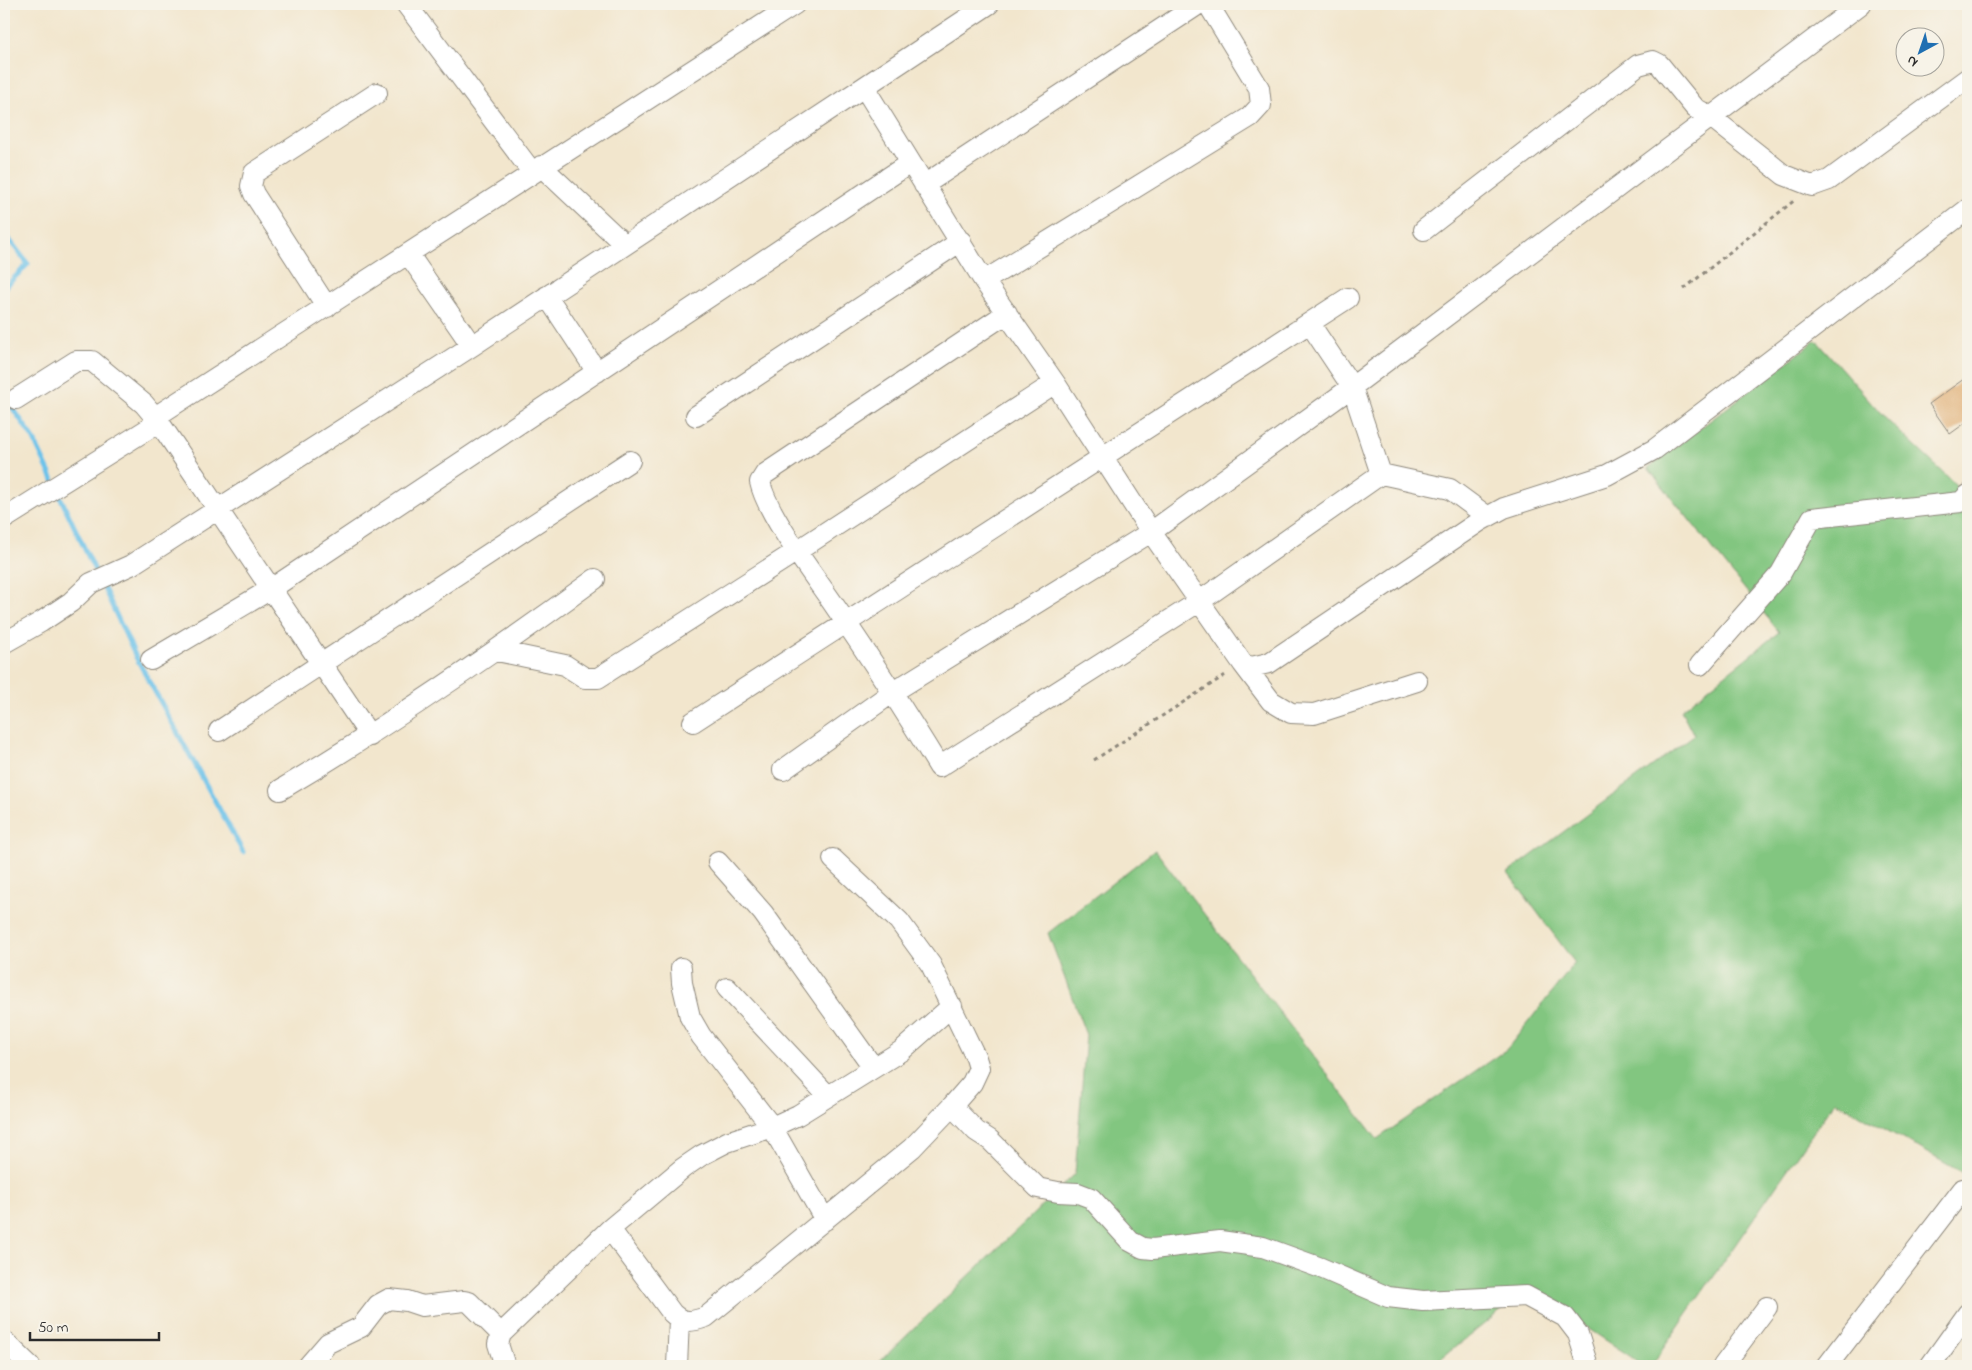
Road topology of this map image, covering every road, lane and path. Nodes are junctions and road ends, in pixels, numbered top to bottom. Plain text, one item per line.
1 (406, 4) edge
2 (795, 4) edge
3 (989, 4) edge
4 (1200, 4) edge
5 (1208, 4) edge
6 (1861, 4) edge
7 (1968, 78) edge
8 (864, 87) junction
9 (377, 93) dead end
10 (1711, 116) junction
11 (910, 163) junction
12 (537, 169) junction
13 (924, 185) junction
14 (1812, 186) junction
15 (1968, 209) edge
16 (1424, 230) dead end
17 (961, 241) junction
18 (625, 244) junction
19 (409, 255) junction
20 (984, 281) junction
21 (1684, 289) dead end
22 (546, 296) junction
23 (1348, 298) dead end
24 (327, 307) junction
25 (1007, 312) junction
26 (1310, 324) junction
27 (472, 346) junction
28 (597, 372) junction
29 (1055, 383) junction
30 (1352, 386) junction
31 (16, 399) dead end
32 (696, 416) dead end
33 (157, 419) junction
34 (1104, 458) junction
35 (630, 461) dead end
36 (1381, 474) junction
37 (1968, 495) edge
38 (218, 509) junction
39 (1488, 517) junction
40 (4, 519) edge
41 (1151, 532) junction
42 (798, 551) junction
43 (595, 579) dead end
44 (271, 589) junction
45 (1200, 601) junction
46 (846, 622) junction
47 (4, 643) edge
48 (497, 651) junction
49 (151, 660) dead end
50 (1243, 664) junction
51 (322, 665) junction
52 (1700, 665) dead end
53 (1417, 681) dead end
54 (893, 692) junction
55 (693, 722) dead end
56 (219, 731) dead end
57 (370, 736) junction
58 (1094, 760) dead end
59 (783, 770) dead end
60 (280, 790) dead end
61 (834, 859) dead end
62 (718, 862) dead end
63 (681, 968) dead end
64 (727, 988) dead end
65 (952, 1006) junction
66 (873, 1067) junction
67 (828, 1096) junction
68 (952, 1106) junction
69 (772, 1127) junction
70 (1962, 1189) dead end
71 (825, 1220) junction
72 (610, 1229) junction
73 (1767, 1307) dead end
74 (1968, 1313) edge
75 (679, 1320) junction
76 (501, 1334) junction
77 (4, 1341) edge
78 (30, 1366) edge
79 (308, 1366) edge
80 (505, 1366) edge
81 (677, 1366) edge
82 (1588, 1366) edge
83 (1723, 1366) edge
84 (1827, 1366) edge
85 (1930, 1366) edge

1 - 12 street
2 - 12 street
3 - 8 street
4 - 13 street
5 - 20 street
6 - 10 street
7 - 14 street
8 - 11 street
8 - 18 street
9 - 24 street
10 - 14 street
10 - 16 street
10 - 30 street
11 - 13 street
11 - 28 street
12 - 18 street
12 - 19 street
13 - 17 street
14 - 21 path
15 - 39 street
17 - 20 street
17 - 32 street
18 - 22 street
19 - 24 street
19 - 27 street
20 - 25 street
22 - 27 street
22 - 28 street
23 - 26 street
24 - 33 street
25 - 29 street
25 - 42 street
26 - 30 street
26 - 34 street
27 - 38 street
28 - 44 street
29 - 34 street
29 - 42 street
30 - 36 street
30 - 41 street
31 - 33 street
33 - 38 street
33 - 40 street
34 - 41 street
34 - 46 street
35 - 51 street
36 - 39 street
36 - 45 street
37 - 52 street
38 - 44 street
38 - 47 street
39 - 50 street
41 - 45 street
41 - 54 street
42 - 46 street
42 - 48 street
43 - 48 street
44 - 49 street
44 - 51 street
45 - 50 street
45 - 54 street
46 - 54 street
46 - 55 street
48 - 57 street
50 - 53 street
50 - 58 path
51 - 56 street
51 - 57 street
54 - 59 street
57 - 60 street
61 - 65 street
62 - 66 street
63 - 69 street
64 - 67 street
65 - 66 street
65 - 68 street
66 - 67 street
67 - 69 street
68 - 71 street
68 - 82 street
69 - 71 street
69 - 72 street
70 - 84 street
71 - 75 street
72 - 75 street
72 - 76 street
73 - 83 street
74 - 85 street
75 - 81 street
76 - 79 street
76 - 80 street
77 - 78 street

